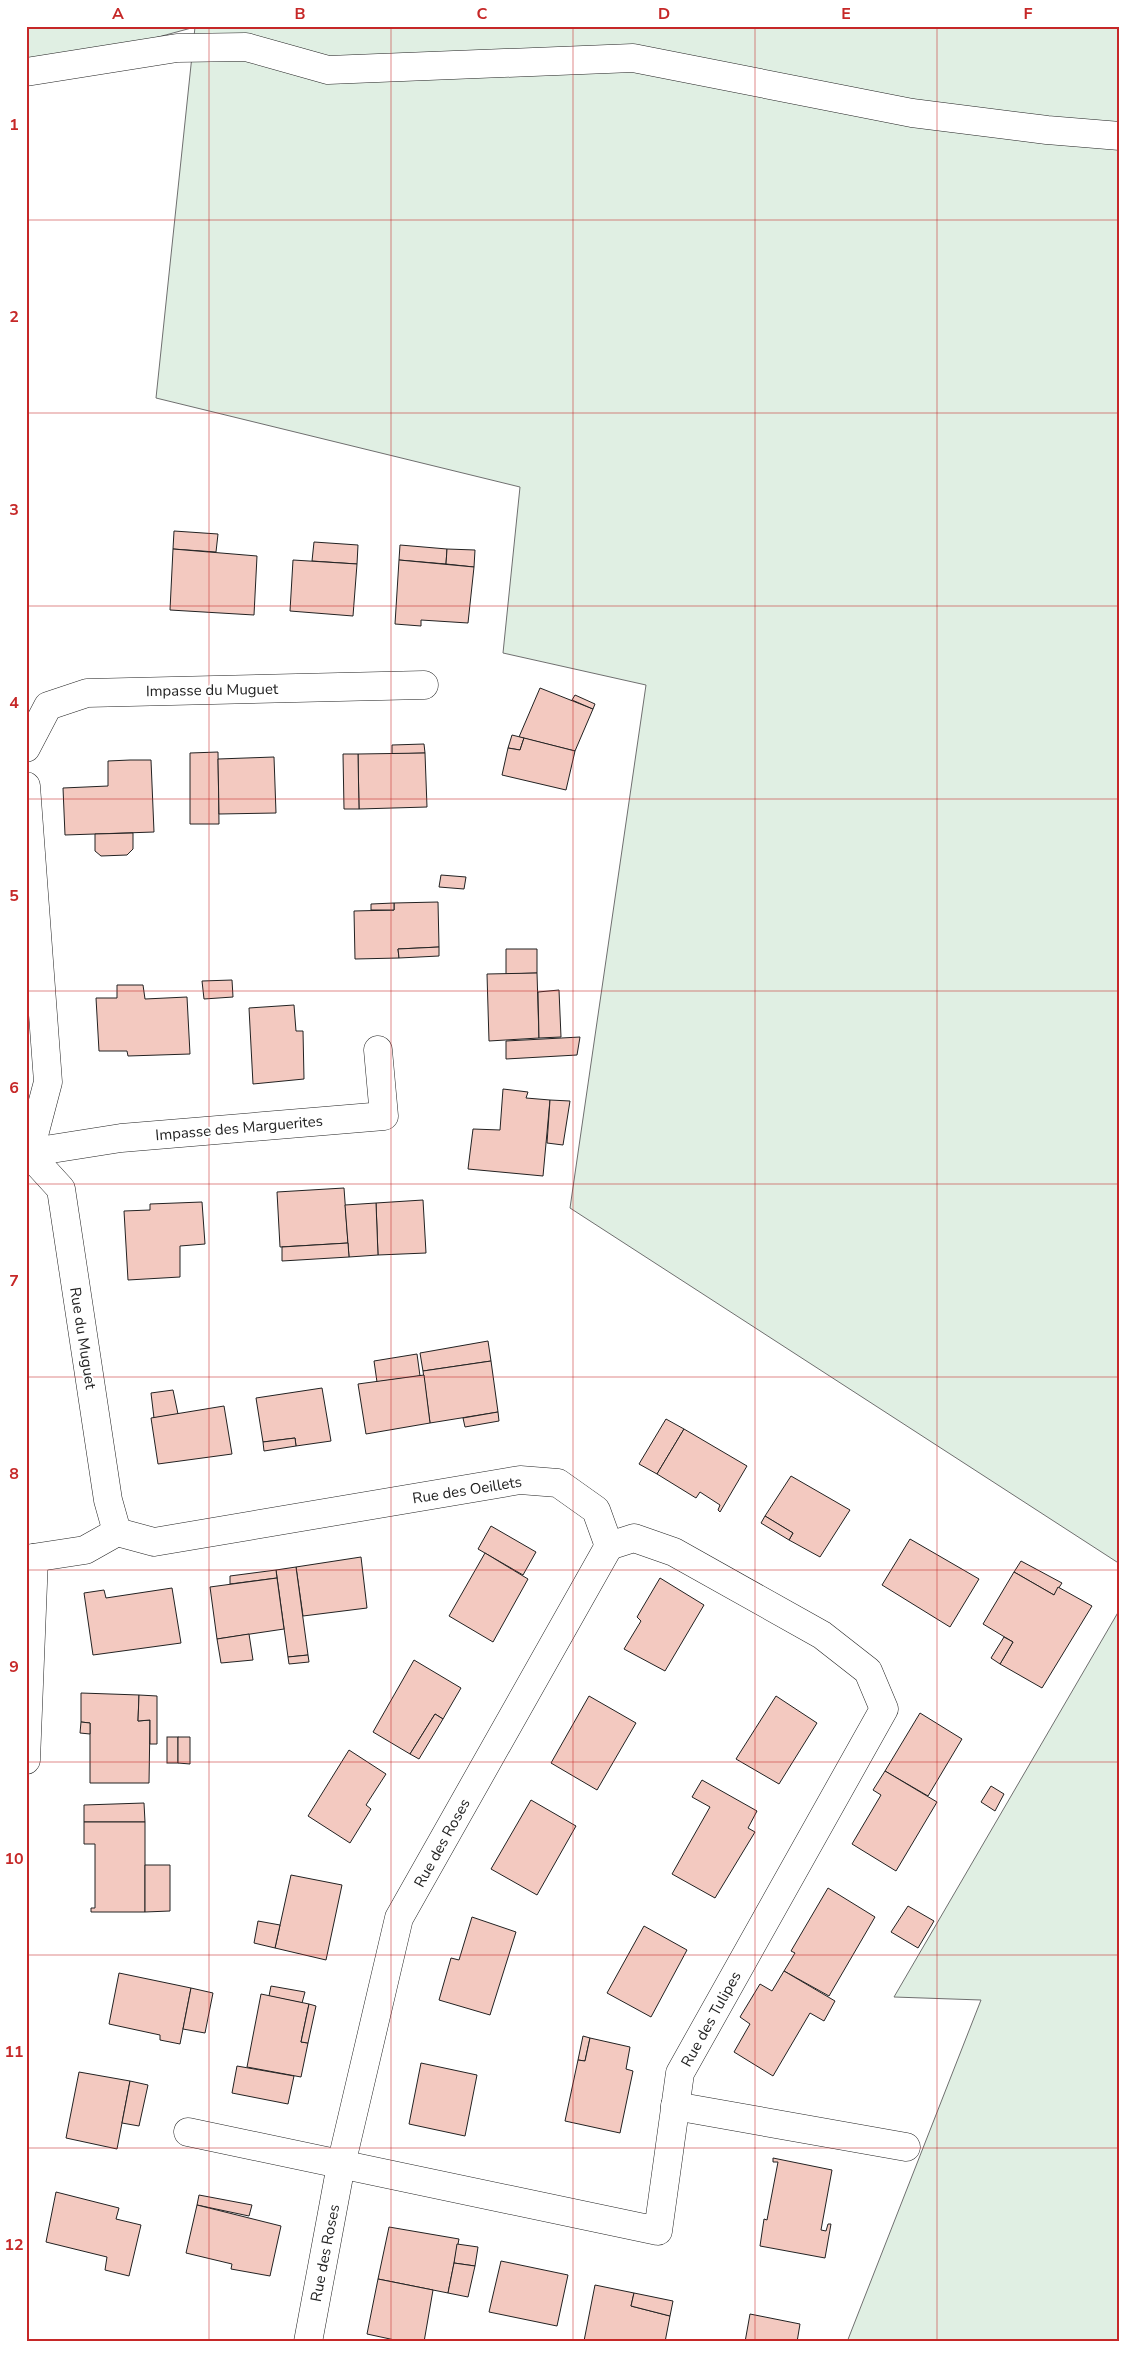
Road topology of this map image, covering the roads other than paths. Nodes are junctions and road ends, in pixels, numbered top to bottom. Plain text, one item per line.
1 (26, 72) edge
2 (1120, 136) edge
3 (424, 685) dead end
4 (26, 748) edge
5 (26, 786) edge
6 (378, 1050) dead end
7 (28, 1154) edge
8 (117, 1532) junction
9 (609, 1546) junction
10 (30, 1559) edge
11 (26, 1760) edge
12 (675, 2106) junction
13 (188, 2132) dead end
14 (906, 2147) dead end
15 (342, 2165) junction
16 (308, 2342) edge

1 - 2 street
3 - 4 street, Impasse du Muguet
5 - 7 street
6 - 7 street, Impasse des Marguerites
7 - 8 street, Rue du Muguet
8 - 9 street, Rue des Oeillets
8 - 10 street
9 - 12 street, Rue des Tulipes
9 - 15 street, Rue des Roses
10 - 11 street
12 - 14 street
12 - 15 street, Rue des Tulipes
13 - 15 street
15 - 16 street, Rue des Roses

